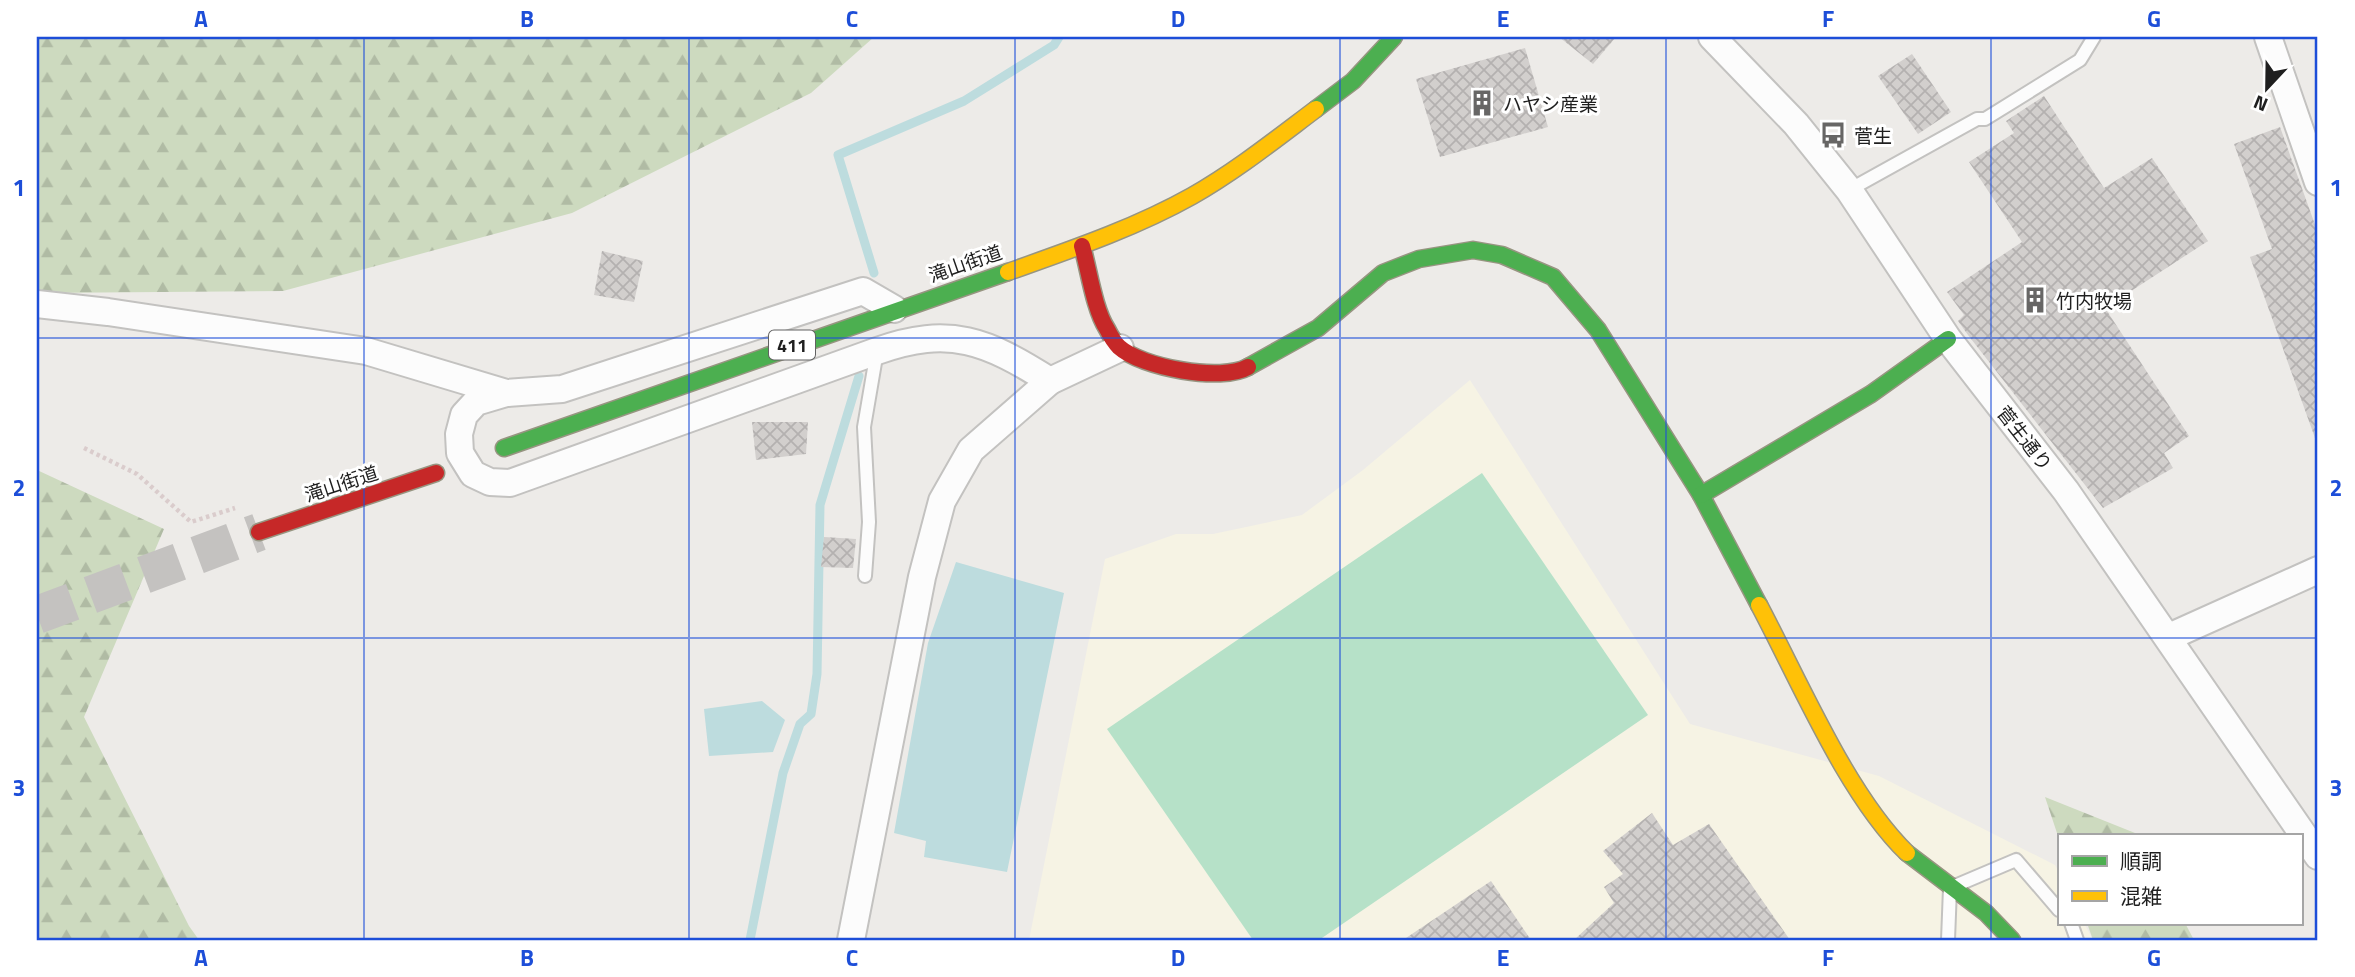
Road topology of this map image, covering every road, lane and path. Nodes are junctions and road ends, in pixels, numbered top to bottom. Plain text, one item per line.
1 (1394, 37) edge
2 (1712, 37) edge
3 (2094, 37) edge
4 (2267, 37) edge
5 (2318, 182) edge
6 (1849, 190) junction
7 (1082, 246) junction
8 (37, 304) edge
9 (894, 309) junction
10 (1948, 339) junction
11 (1120, 348) junction
12 (877, 351) junction
13 (1050, 381) junction
14 (506, 393) junction
15 (83, 447) dead end
16 (503, 447) dead end
17 (436, 473) dead end
18 (1701, 495) junction
19 (242, 505) dead end
20 (259, 532) tunnel mouth
21 (2318, 570) edge
22 (864, 576) dead end
23 (2169, 637) junction
24 (2318, 856) edge
25 (1950, 888) junction
26 (2058, 909) edge
27 (856, 936) edge
28 (1948, 940) edge
29 (2012, 940) edge

1 - 7 main road, 滝山街道 / 411
2 - 6 street, 菅生通り
3 - 6 lane
4 - 5 street
6 - 10 street, 菅生通り
7 - 9 main road, 滝山街道 / 411
7 - 11 main road
8 - 14 street
9 - 14 street
9 - 16 main road, 滝山街道 / 411
10 - 18 main road
10 - 23 street, 菅生通り
11 - 13 street
11 - 18 main road
12 - 13 street
12 - 14 street
12 - 22 lane
13 - 27 street
15 - 19 path
17 - 20 main road, 滝山街道
18 - 25 main road
21 - 23 street
23 - 24 street, 菅生通り
25 - 26 lane
25 - 28 lane
25 - 29 main road

